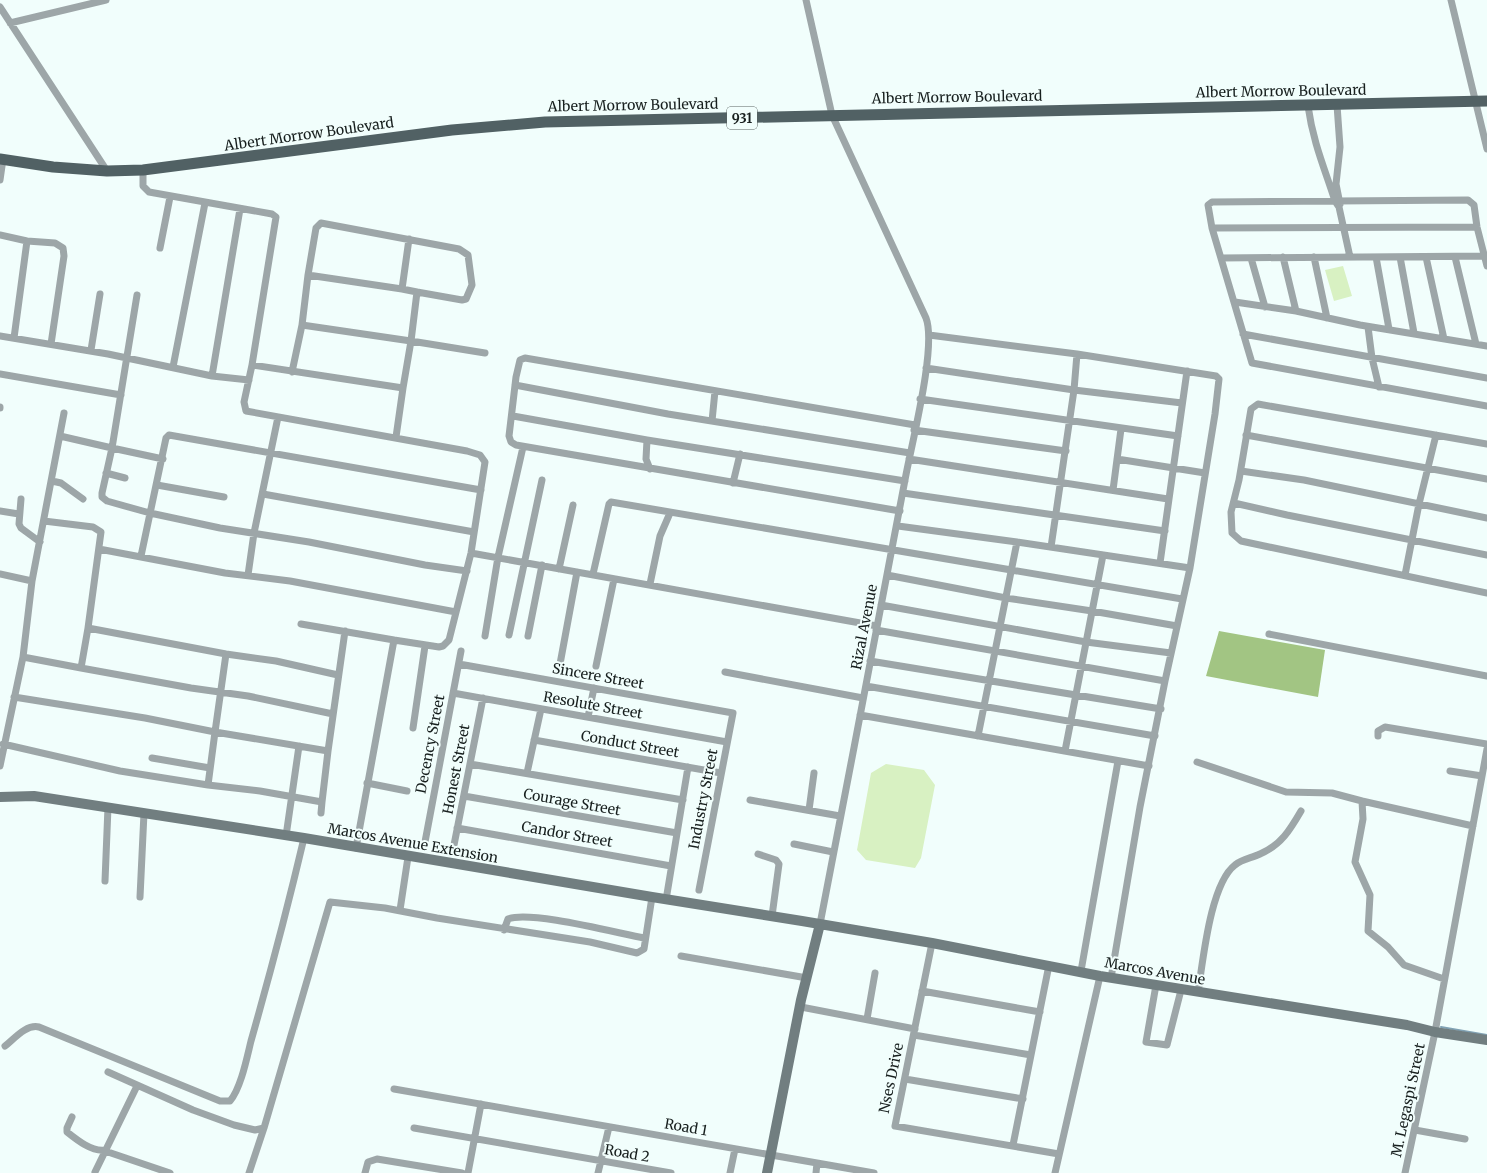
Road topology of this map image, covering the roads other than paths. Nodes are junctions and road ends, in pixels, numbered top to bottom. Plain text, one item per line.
1 (106, 0) edge
2 (806, 0) edge
3 (1451, 0) edge
4 (0, 7) edge
5 (10, 23) junction
6 (1482, 101) edge
7 (1337, 105) junction
8 (1308, 106) junction
9 (832, 115) junction
10 (1487, 149) edge
11 (2, 159) edge
12 (1337, 165) junction
13 (1323, 166) junction
14 (143, 170) junction
15 (107, 171) junction
16 (0, 180) edge
17 (170, 197) junction
18 (205, 203) junction
19 (1338, 203) junction
20 (240, 209) junction
21 (1345, 227) junction
22 (1478, 227) junction
23 (1212, 228) junction
24 (0, 235) edge
25 (409, 239) junction
26 (27, 240) junction
27 (160, 248) dead end
28 (1455, 256) junction
29 (1484, 256) junction
30 (1314, 257) junction
31 (1350, 257) junction
32 (1400, 257) junction
33 (1426, 257) junction
34 (1221, 258) junction
35 (1251, 258) junction
36 (1283, 258) junction
37 (1376, 258) junction
38 (1487, 266) edge
39 (308, 275) junction
40 (402, 289) junction
41 (417, 292) junction
42 (100, 294) dead end
43 (137, 295) dead end
44 (1235, 302) junction
45 (1265, 307) junction
46 (1296, 311) junction
47 (1328, 318) junction
48 (302, 325) junction
49 (1368, 327) junction
50 (1390, 329) junction
51 (1414, 333) junction
52 (1243, 334) junction
53 (929, 335) junction
54 (0, 336) edge
55 (14, 338) junction
56 (1444, 339) junction
57 (411, 341) junction
58 (51, 344) junction
59 (1476, 344) junction
60 (1487, 346) edge
61 (91, 350) junction
62 (485, 353) dead end
63 (1077, 354) junction
64 (128, 358) junction
65 (1372, 358) junction
66 (252, 365) junction
67 (174, 367) junction
68 (926, 368) junction
69 (1187, 371) junction
70 (292, 372) junction
71 (0, 374) edge
72 (212, 376) junction
73 (1487, 378) edge
74 (249, 380) junction
75 (515, 385) junction
76 (403, 388) junction
77 (1379, 388) junction
78 (1074, 390) junction
79 (715, 391) junction
80 (121, 394) junction
81 (920, 399) junction
82 (1182, 403) junction
83 (1487, 406) edge
84 (64, 413) dead end
85 (513, 416) junction
86 (278, 417) junction
87 (712, 421) junction
88 (1070, 422) junction
89 (915, 428) junction
90 (1121, 429) junction
91 (1246, 435) junction
92 (1436, 435) junction
93 (60, 436) junction
94 (1178, 436) junction
95 (396, 438) junction
96 (647, 440) junction
97 (1487, 444) edge
98 (523, 447) junction
99 (112, 448) junction
100 (1066, 452) junction
101 (272, 453) junction
102 (740, 454) junction
103 (909, 456) junction
104 (163, 459) junction
105 (1117, 459) junction
106 (1172, 468) junction
107 (1428, 468) junction
108 (650, 469) junction
109 (1241, 471) junction
110 (1205, 472) junction
111 (106, 473) junction
112 (125, 478) dead end
113 (1487, 479) edge
114 (542, 480) dead end
115 (52, 481) junction
116 (904, 481) junction
117 (1061, 482) junction
118 (733, 483) junction
119 (157, 485) junction
120 (481, 490) junction
121 (1113, 490) junction
122 (903, 492) junction
123 (263, 494) junction
124 (224, 496) dead end
125 (83, 498) dead end
126 (21, 499) dead end
127 (1168, 499) junction
128 (1234, 503) junction
129 (1419, 504) junction
130 (573, 505) dead end
131 (0, 511) edge
132 (900, 511) junction
133 (150, 513) junction
134 (670, 513) junction
135 (19, 514) junction
136 (1056, 515) junction
137 (1487, 518) edge
138 (44, 521) junction
139 (898, 526) junction
140 (1164, 531) junction
141 (474, 532) junction
142 (254, 533) junction
143 (1413, 540) junction
144 (40, 542) junction
145 (1017, 542) junction
146 (1051, 547) junction
147 (99, 549) junction
148 (892, 551) junction
149 (471, 553) junction
150 (1103, 555) junction
151 (1487, 555) edge
152 (141, 556) junction
153 (498, 557) junction
154 (525, 562) junction
155 (1160, 563) junction
156 (542, 565) junction
157 (559, 568) junction
158 (1190, 568) junction
159 (1012, 570) junction
160 (467, 571) junction
161 (577, 572) junction
162 (0, 574) edge
163 (593, 574) junction
164 (887, 575) junction
165 (1405, 575) junction
166 (248, 576) junction
167 (614, 578) junction
168 (32, 581) junction
169 (650, 584) junction
170 (1098, 584) junction
171 (1487, 593) edge
172 (1006, 598) junction
173 (1182, 599) junction
174 (881, 605) junction
175 (1092, 611) junction
176 (456, 612) junction
177 (301, 624) dead end
178 (1000, 625) junction
179 (1177, 626) junction
180 (88, 628) junction
181 (877, 628) junction
182 (346, 631) junction
183 (1269, 634) dead end
184 (509, 635) dead end
185 (485, 636) dead end
186 (528, 636) dead end
187 (394, 640) junction
188 (1086, 642) junction
189 (425, 646) junction
190 (995, 650) junction
191 (461, 651) dead end
192 (1171, 653) junction
193 (226, 654) junction
194 (23, 657) junction
195 (870, 661) junction
196 (459, 664) junction
197 (560, 664) dead end
198 (596, 666) dead end
199 (1082, 666) junction
200 (81, 668) junction
201 (725, 672) dead end
202 (338, 675) junction
203 (1487, 676) edge
204 (989, 681) junction
205 (1165, 681) junction
206 (866, 686) junction
207 (594, 688) junction
208 (221, 692) junction
209 (453, 693) junction
210 (1076, 696) junction
211 (14, 697) junction
212 (483, 698) junction
213 (863, 698) junction
214 (984, 706) junction
215 (541, 709) junction
216 (1160, 710) junction
217 (733, 713) joint
218 (333, 714) junction
219 (860, 715) junction
220 (588, 717) junction
221 (1071, 721) junction
222 (413, 728) dead end
223 (215, 732) junction
224 (978, 736) junction
225 (1155, 736) junction
226 (1378, 736) dead end
227 (534, 740) junction
228 (727, 742) junction
229 (3, 744) junction
230 (1487, 744) edge
231 (299, 746) junction
232 (1487, 750) edge
233 (328, 751) junction
234 (1065, 752) junction
235 (152, 758) dead end
236 (1118, 761) junction
237 (1197, 762) dead end
238 (470, 764) junction
239 (0, 766) edge
240 (1149, 766) junction
241 (688, 767) junction
242 (210, 768) junction
243 (1450, 771) dead end
244 (526, 773) junction
245 (721, 773) junction
246 (814, 773) dead end
247 (1482, 776) junction
248 (367, 783) junction
249 (208, 785) junction
250 (407, 791) dead end
251 (292, 796) junction
252 (464, 796) junction
253 (0, 797) edge
254 (683, 800) junction
255 (750, 800) dead end
256 (1362, 801) junction
257 (322, 802) junction
258 (108, 807) junction
259 (809, 810) junction
260 (1301, 811) dead end
261 (144, 813) junction
262 (321, 813) dead end
263 (840, 816) junction
264 (1473, 826) junction
265 (457, 828) junction
266 (677, 833) junction
267 (286, 836) junction
268 (304, 838) junction
269 (425, 842) dead end
270 (794, 844) dead end
271 (454, 845) dead end
272 (356, 848) junction
273 (833, 852) junction
274 (758, 854) dead end
275 (408, 857) junction
276 (671, 866) junction
277 (105, 881) dead end
278 (699, 890) dead end
279 (140, 897) dead end
280 (652, 897) junction
281 (666, 900) junction
282 (400, 910) junction
283 (772, 916) junction
284 (820, 924) junction
285 (504, 930) junction
286 (644, 938) junction
287 (932, 943) junction
288 (681, 956) dead end
289 (1048, 965) junction
290 (1081, 971) junction
291 (875, 973) dead end
292 (1100, 976) junction
293 (806, 978) junction
294 (1111, 978) junction
295 (1444, 979) junction
296 (1156, 986) junction
297 (922, 990) junction
298 (1181, 990) junction
299 (1198, 992) junction
300 (801, 1007) junction
301 (1040, 1012) junction
302 (867, 1019) junction
303 (915, 1032) junction
304 (1435, 1032) junction
305 (1487, 1040) edge
306 (5, 1046) dead end
307 (1031, 1055) junction
308 (108, 1072) dead end
309 (905, 1079) junction
310 (137, 1086) junction
311 (394, 1089) dead end
312 (1023, 1099) junction
313 (481, 1104) junction
314 (72, 1117) dead end
315 (609, 1127) junction
316 (264, 1128) junction
317 (414, 1128) dead end
318 (1415, 1130) junction
319 (1465, 1139) dead end
320 (474, 1140) junction
321 (1013, 1145) junction
322 (735, 1149) junction
323 (105, 1150) junction
324 (770, 1154) junction
325 (1059, 1154) junction
326 (600, 1161) junction
327 (817, 1163) junction
328 (95, 1172) edge
329 (864, 1172) edge
330 (170, 1173) edge
331 (250, 1173) edge
332 (364, 1173) edge
333 (462, 1173) edge
334 (468, 1173) edge
335 (598, 1173) edge
336 (671, 1173) edge
337 (730, 1173) edge
338 (767, 1173) edge
339 (816, 1173) edge
340 (874, 1173) edge
341 (1055, 1173) edge
342 (1405, 1173) edge

1 - 5 street
2 - 9 street, Rizal Avenue
3 - 6 street
4 - 5 street
5 - 15 street
6 - 7 main road, Albert Morrow Boulevard / 931
6 - 10 street
7 - 8 main road, Albert Morrow Boulevard / 931
7 - 12 street
8 - 9 main road, Albert Morrow Boulevard / 931
8 - 13 street
9 - 14 main road, Albert Morrow Boulevard / 931
9 - 53 street, Rizal Avenue
11 - 15 main road, Albert Morrow Boulevard / 931
11 - 16 street
12 - 13 street
12 - 19 street
13 - 19 street
14 - 15 main road, Albert Morrow Boulevard / 931
14 - 17 street
17 - 18 street
17 - 27 street
18 - 20 street
18 - 67 street
19 - 21 street
19 - 22 street
19 - 23 street
20 - 66 street
20 - 72 street
21 - 22 street
21 - 23 street
21 - 31 street
22 - 29 street
23 - 34 street
24 - 26 street
25 - 39 street
25 - 40 street
25 - 41 street
26 - 55 street
26 - 58 street
28 - 29 street
28 - 33 street
28 - 59 street
29 - 38 street
30 - 31 street
30 - 36 street
30 - 47 street
31 - 37 street
32 - 33 street
32 - 37 street
32 - 51 street
33 - 56 street
34 - 35 street
34 - 44 street
35 - 36 street
35 - 45 street
36 - 46 street
37 - 50 street
39 - 40 street
39 - 48 street
40 - 41 street
41 - 57 street
42 - 61 street
43 - 64 street
44 - 45 street
44 - 52 street
45 - 46 street
46 - 47 street
47 - 49 street
48 - 57 street
48 - 70 street
49 - 50 street
49 - 65 street
50 - 51 street
51 - 56 street
52 - 65 street
52 - 77 street
53 - 63 street
53 - 68 street, Rizal Avenue
54 - 55 street
55 - 58 street
56 - 59 street
57 - 62 street
57 - 76 street
58 - 61 street
59 - 60 street
61 - 64 street
63 - 69 street
63 - 78 street
64 - 67 street
64 - 80 street
65 - 73 street
65 - 77 street
66 - 70 street
66 - 74 street
67 - 72 street
68 - 78 street
68 - 81 street, Rizal Avenue
69 - 82 street
69 - 110 street
70 - 76 street
71 - 80 street
72 - 74 street
74 - 86 street
75 - 79 street
75 - 85 street
75 - 87 street
76 - 95 street
77 - 83 street
78 - 82 street
78 - 88 street
79 - 87 street
79 - 89 street
80 - 99 street
81 - 88 street
81 - 89 street, Rizal Avenue
82 - 94 street
84 - 93 street
85 - 96 street
85 - 98 street
86 - 95 street
86 - 101 street
87 - 103 street
88 - 90 street
88 - 100 street
89 - 100 street
89 - 103 street, Rizal Avenue
90 - 94 street
90 - 105 street
91 - 92 street
91 - 107 street
91 - 109 street
92 - 97 street
92 - 107 street
93 - 99 street
93 - 115 street
94 - 106 street
95 - 120 street
96 - 102 street
96 - 108 street
98 - 108 street
98 - 153 street
99 - 104 street
99 - 111 street
100 - 117 street
101 - 104 street
101 - 120 street
101 - 123 street
102 - 116 street
102 - 118 street
103 - 116 street, Rizal Avenue
103 - 117 street
104 - 119 street
105 - 106 street
105 - 121 street
106 - 110 street
106 - 127 street
107 - 113 street
107 - 129 street
108 - 118 street
109 - 128 street
109 - 129 street
110 - 158 street
111 - 112 street
111 - 133 street
114 - 154 street
115 - 125 street
115 - 138 street
116 - 122 street, Rizal Avenue
117 - 121 street
117 - 136 street
118 - 132 street
119 - 124 street
119 - 133 street
120 - 141 street
121 - 127 street
122 - 132 street, Rizal Avenue
122 - 136 street
123 - 141 street
123 - 142 street
126 - 135 street
127 - 140 street
128 - 143 street
128 - 165 street
129 - 137 street
129 - 143 street
130 - 157 street
131 - 135 street
132 - 139 street, Rizal Avenue
133 - 142 street
133 - 152 street
134 - 148 street
134 - 163 street
134 - 169 street
135 - 144 street
136 - 140 street
136 - 146 street
138 - 144 street
138 - 147 street
139 - 145 street
139 - 148 street, Rizal Avenue
140 - 155 street
141 - 149 street
142 - 160 street
142 - 166 street
143 - 151 street
143 - 165 street
144 - 168 street
145 - 146 street
145 - 159 street
146 - 150 street
147 - 152 street
147 - 180 street
148 - 159 street
148 - 164 street, Rizal Avenue
149 - 153 street
149 - 160 street
150 - 155 street
150 - 170 street
152 - 166 street
153 - 154 street
153 - 185 street
154 - 156 street
154 - 184 street
155 - 158 street
156 - 157 street
156 - 186 street
157 - 161 street
158 - 173 street
159 - 170 street
159 - 172 street
160 - 176 street
161 - 163 street
161 - 197 street
162 - 168 street
163 - 167 street
164 - 172 street
164 - 174 street, Rizal Avenue
165 - 171 street
166 - 176 street
167 - 169 street
167 - 198 street
168 - 194 street
169 - 181 street
170 - 173 street
170 - 175 street
172 - 175 street
172 - 178 street
173 - 179 street
174 - 178 street
174 - 181 street, Rizal Avenue
175 - 179 street
175 - 188 street
176 - 189 street
177 - 182 street
178 - 188 street
178 - 190 street
179 - 192 street
180 - 193 street
180 - 200 street
181 - 190 street
181 - 195 street, Rizal Avenue
182 - 187 street
182 - 202 street
183 - 203 street
187 - 189 street
187 - 248 street
188 - 192 street
188 - 199 street
189 - 222 street
190 - 199 street
190 - 204 street
191 - 196 street, Decency Street
192 - 205 street
193 - 202 street
193 - 208 street
194 - 200 street
194 - 211 street
195 - 204 street
195 - 206 street, Rizal Avenue
196 - 207 street, Sincere Street
196 - 209 street, Decency Street
199 - 205 street
199 - 210 street
200 - 208 street
201 - 213 street
202 - 218 street
204 - 210 street
204 - 214 street
205 - 216 street
206 - 213 street, Rizal Avenue
206 - 214 street
207 - 217 street, Sincere Street
207 - 220 street
208 - 218 street
208 - 223 street
209 - 212 street, Resolute Street
209 - 269 street, Decency Street
210 - 216 street
210 - 221 street
211 - 223 street
211 - 229 street
212 - 215 street, Resolute Street
212 - 238 street, Honest Street
213 - 219 street, Rizal Avenue
214 - 221 street
214 - 224 street
215 - 220 street, Resolute Street
215 - 227 street
216 - 225 street
217 - 228 street, Industry Street
218 - 233 street
219 - 224 street
219 - 263 street, Rizal Avenue
220 - 228 street, Resolute Street
221 - 225 street
221 - 234 street
223 - 231 street
223 - 242 street
224 - 234 street
225 - 240 street
226 - 230 street
227 - 241 street, Conduct Street
227 - 244 street
228 - 245 street, Industry Street
229 - 239 street
229 - 249 street
231 - 233 street
231 - 251 street
232 - 247 street, M. Legaspi Street
233 - 257 street
234 - 236 street
235 - 242 street
236 - 240 street
236 - 290 street
237 - 256 street
238 - 244 street
238 - 252 street, Honest Street
240 - 294 street
241 - 245 street, Conduct Street
241 - 254 street
242 - 249 street
243 - 247 street
244 - 254 street
245 - 278 street, Industry Street
246 - 259 street
247 - 264 street, M. Legaspi Street
248 - 250 street
248 - 272 street
249 - 251 street
251 - 257 street
251 - 267 street
252 - 265 street, Honest Street
252 - 266 street, Courage Street
253 - 258 street, Marcos Avenue Extension
254 - 266 street
255 - 259 street
256 - 264 street
256 - 295 street
257 - 262 street
258 - 261 street, Marcos Avenue Extension
258 - 277 street
259 - 263 street
260 - 299 street
261 - 267 street, Marcos Avenue Extension
261 - 279 street
263 - 273 street, Rizal Avenue
264 - 295 street, M. Legaspi Street
265 - 271 street, Honest Street
265 - 276 street, Candor Street
266 - 276 street
267 - 268 street, Marcos Avenue Extension
268 - 272 street, Marcos Avenue Extension
268 - 306 street
270 - 273 street
272 - 275 street, Marcos Avenue Extension
273 - 284 street, Rizal Avenue
274 - 283 street
275 - 280 street, Marcos Avenue Extension
275 - 282 street
276 - 281 street
280 - 281 street, Marcos Avenue Extension
280 - 286 street
281 - 283 street, Marcos Avenue Extension
282 - 285 street
282 - 316 street
283 - 284 street, Marcos Avenue Extension
284 - 287 street, Marcos Avenue
284 - 293 street
285 - 286 street
285 - 286 street
287 - 289 street, Marcos Avenue
287 - 297 street, Nses Drive
288 - 293 street
289 - 290 street, Marcos Avenue
289 - 301 street
290 - 292 street, Marcos Avenue
291 - 302 street
292 - 294 street, Marcos Avenue
292 - 325 street
293 - 300 street
294 - 296 street, Marcos Avenue
295 - 304 street, M. Legaspi Street
296 - 298 street, Marcos Avenue
296 - 298 street
297 - 301 street
297 - 303 street, Nses Drive
298 - 299 street, Marcos Avenue
299 - 304 street, Marcos Avenue
300 - 302 street
300 - 324 street
301 - 307 street
302 - 303 street
303 - 307 street
303 - 309 street, Nses Drive
304 - 305 street, Marcos Avenue
304 - 318 street, M. Legaspi Street
307 - 312 street
308 - 310 street
309 - 312 street
309 - 321 street, Nses Drive
310 - 316 street
310 - 323 street
311 - 313 street, Road 1
312 - 321 street
313 - 315 street, Road 1
313 - 320 street
314 - 323 street
315 - 322 street, Road 1
315 - 326 street
316 - 331 street
317 - 320 street, Road 2
318 - 319 street
318 - 342 street, M. Legaspi Street
320 - 326 street, Road 2
320 - 334 street
321 - 325 street, Nses Drive
322 - 324 street, Road 1
322 - 337 street
323 - 328 street
323 - 330 street
324 - 327 street, Road 1
324 - 338 street
325 - 341 street
326 - 335 street
326 - 336 street, Road 2
327 - 329 street, Road 1
327 - 339 street
329 - 340 street, Road 1
332 - 333 street

